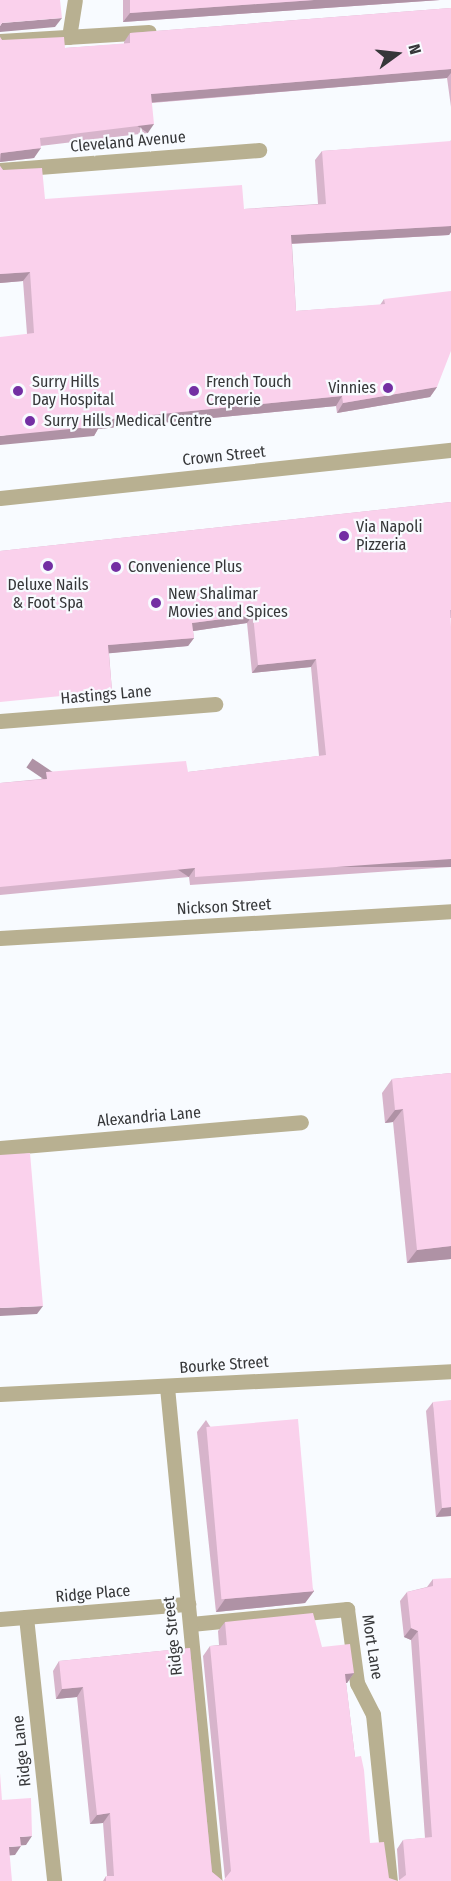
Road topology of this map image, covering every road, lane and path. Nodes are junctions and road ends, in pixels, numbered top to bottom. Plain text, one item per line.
1 (75, 0) edge
2 (169, 30) edge
3 (69, 37) junction
4 (0, 41) edge
5 (259, 150) dead end
6 (0, 171) edge
7 (451, 450) edge
8 (0, 498) edge
9 (215, 704) dead end
10 (0, 722) edge
11 (451, 911) edge
12 (0, 938) edge
13 (301, 1122) dead end
14 (0, 1148) edge
15 (451, 1371) edge
16 (166, 1387) junction
17 (0, 1394) edge
18 (188, 1604) junction
19 (26, 1617) junction
20 (0, 1619) edge
21 (191, 1624) junction
22 (54, 1881) edge
23 (215, 1881) edge
24 (390, 1881) edge

1 - 3 street
2 - 3 street
3 - 4 street
5 - 6 street, Cleveland Avenue
7 - 8 street, Crown Street
9 - 10 street, Hastings Lane
11 - 12 street, Nickson Street
13 - 14 street, Alexandria Lane
15 - 16 street, Bourke Street
16 - 17 street, Bourke Street
16 - 18 street, Ridge Street
18 - 19 street, Ridge Place
18 - 21 street, Ridge Street
19 - 20 street, Ridge Place
19 - 22 street, Ridge Lane
21 - 23 street, Ridge Street
21 - 24 street, Mort Lane

